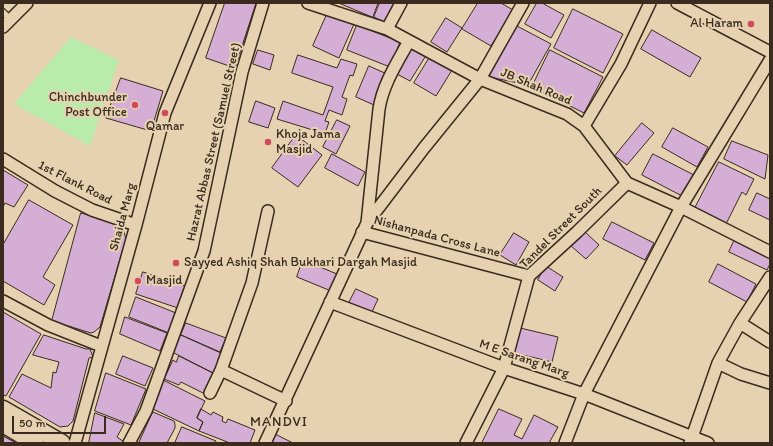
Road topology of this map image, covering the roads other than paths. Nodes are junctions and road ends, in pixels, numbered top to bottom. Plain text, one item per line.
1 (27, 3) edge
2 (210, 3) edge
3 (263, 3) edge
4 (308, 3) edge
5 (401, 3) edge
6 (523, 3) edge
7 (650, 3) edge
8 (677, 3) edge
9 (6, 19) edge
10 (387, 29) junction
11 (409, 41) junction
12 (770, 52) edge
13 (770, 60) edge
14 (480, 79) junction
15 (584, 126) junction
16 (3, 159) edge
17 (627, 183) junction
18 (681, 207) junction
19 (268, 211) dead end
20 (136, 225) junction
21 (364, 227) junction
22 (770, 252) edge
23 (529, 276) junction
24 (770, 277) edge
25 (3, 301) edge
26 (330, 302) junction
27 (740, 323) junction
28 (770, 342) edge
29 (101, 346) junction
30 (718, 363) junction
31 (504, 368) junction
32 (221, 370) junction
33 (770, 382) edge
34 (210, 393) dead end
35 (584, 394) junction
36 (286, 401) junction
37 (3, 409) edge
38 (3, 424) edge
39 (691, 440) edge
40 (35, 443) edge
41 (62, 443) edge
42 (74, 443) edge
43 (129, 443) edge
44 (265, 443) edge
45 (466, 443) edge
46 (565, 443) edge
47 (708, 443) edge

1 - 9 street
2 - 20 street, Shaida Marg
3 - 43 street, Hazrat Abbas Street (Samuel Street)
4 - 10 street, JB Shah Road
5 - 10 street
6 - 14 street
7 - 15 street
8 - 12 street
10 - 11 street, JB Shah Road
11 - 14 street, JB Shah Road
11 - 21 street
13 - 18 street
14 - 15 street, JB Shah Road
14 - 21 street
15 - 17 street, JB Shah Road
16 - 20 street, 1st Flank Road
17 - 18 street, JB Shah Road
17 - 23 street, Tandel Street South
18 - 22 street, JB Shah Road
18 - 35 street
19 - 32 street
20 - 29 street, Shaida Marg
21 - 23 street, Nishanpada Cross Lane
21 - 26 street
23 - 31 street, Tandel Street South
24 - 27 street
25 - 29 street
26 - 31 street, M E Sarang Marg
26 - 36 street
27 - 28 street
27 - 30 street
29 - 42 street, Shaida Marg
30 - 33 street
30 - 39 street
31 - 35 street, M E Sarang Marg
31 - 45 street, Tandel Street South
32 - 34 street
32 - 36 street
35 - 39 street, M E Sarang Marg
35 - 46 street
36 - 44 street
37 - 41 main road
38 - 40 main road
39 - 47 street, M E Sarang Marg

